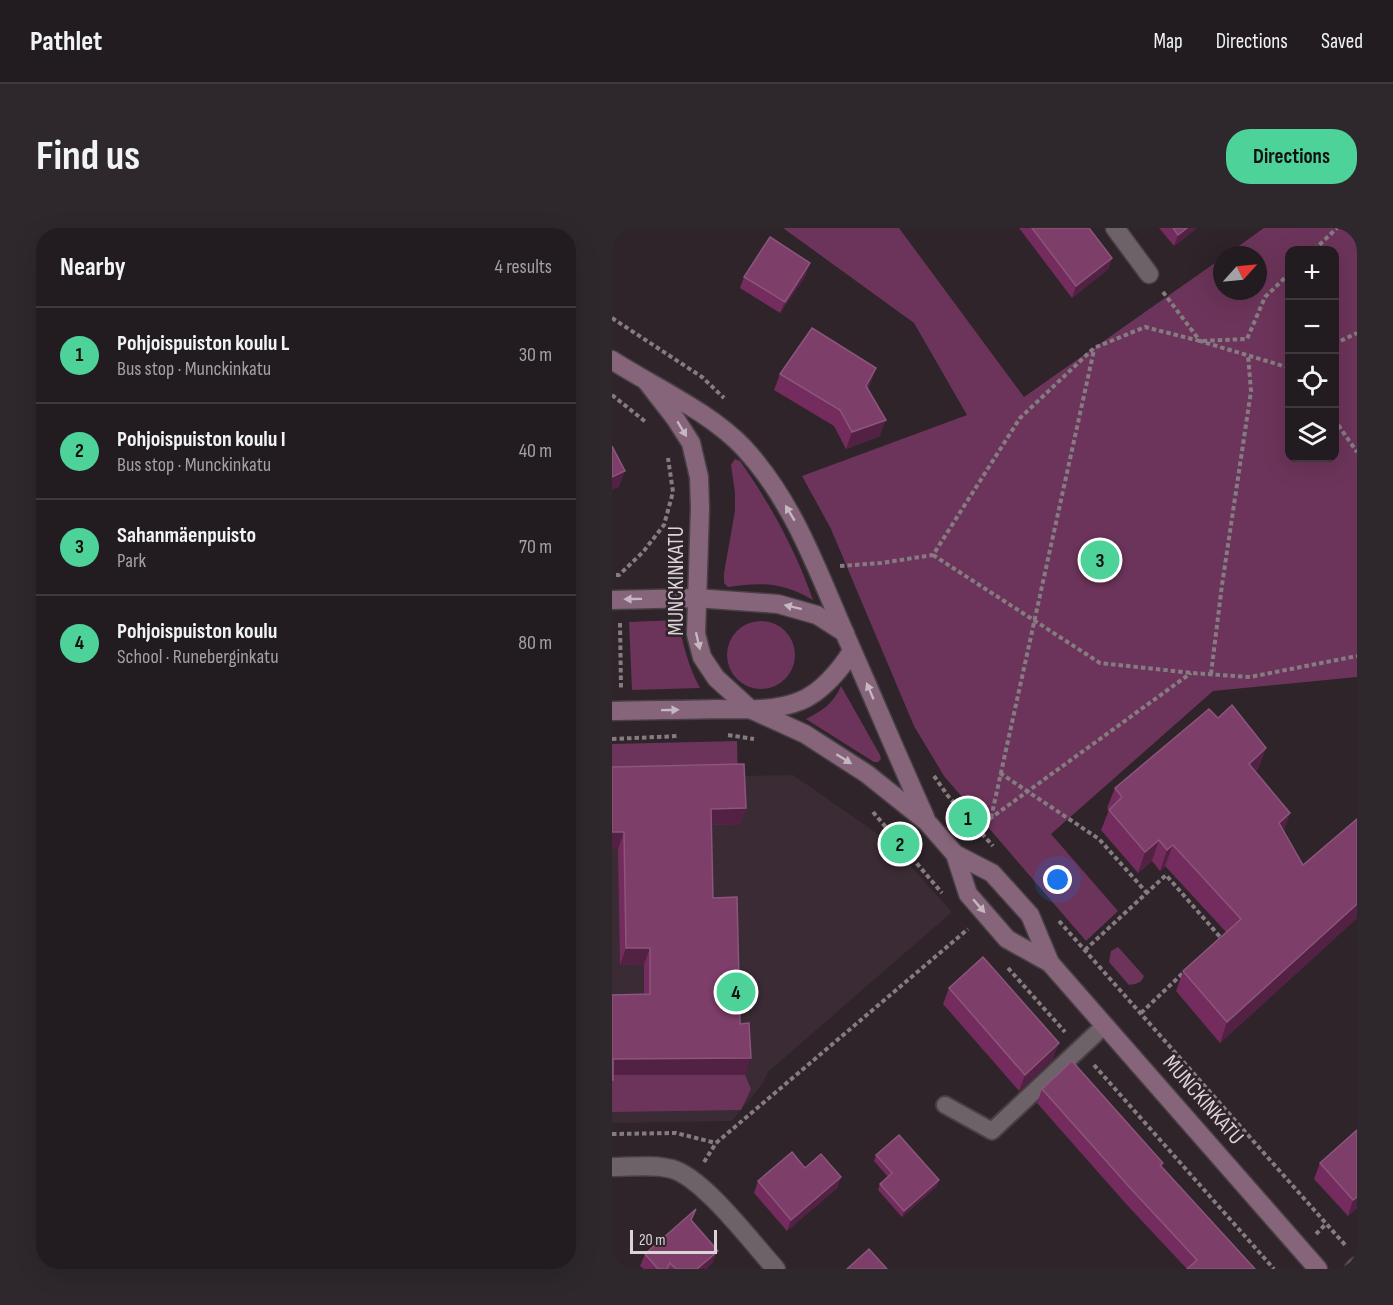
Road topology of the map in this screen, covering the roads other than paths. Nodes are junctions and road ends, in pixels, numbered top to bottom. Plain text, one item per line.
1 (1115, 228) edge
2 (1149, 274) road end
3 (612, 360) edge
4 (647, 381) junction
5 (696, 598) junction
6 (616, 599) edge
7 (845, 633) junction
8 (852, 651) junction
9 (750, 709) junction
10 (618, 711) edge
11 (927, 822) junction
12 (954, 854) junction
13 (1050, 963) junction
14 (1105, 1025) junction
15 (945, 1105) dead end
16 (612, 1167) edge
17 (776, 1269) edge
18 (1318, 1269) edge

1 - 2 street
3 - 4 main road, MUNCKINKATU
4 -> 5 main road, MUNCKINKATU
7 -> 4 main road, MUNCKINKATU
5 -> 6 main road
7 -> 5 main road
5 -> 9 main road, MUNCKINKATU
7 - 8 main road, MUNCKINKATU
8 - 9 main road
11 -> 8 main road, MUNCKINKATU
10 -> 9 main road
9 -> 11 main road, MUNCKINKATU
11 - 12 main road, MUNCKINKATU
12 - 13 main road, MUNCKINKATU
12 -> 13 main road, MUNCKINKATU
13 - 14 main road, MUNCKINKATU
14 - 15 lane
14 - 18 main road, MUNCKINKATU
16 - 17 street

